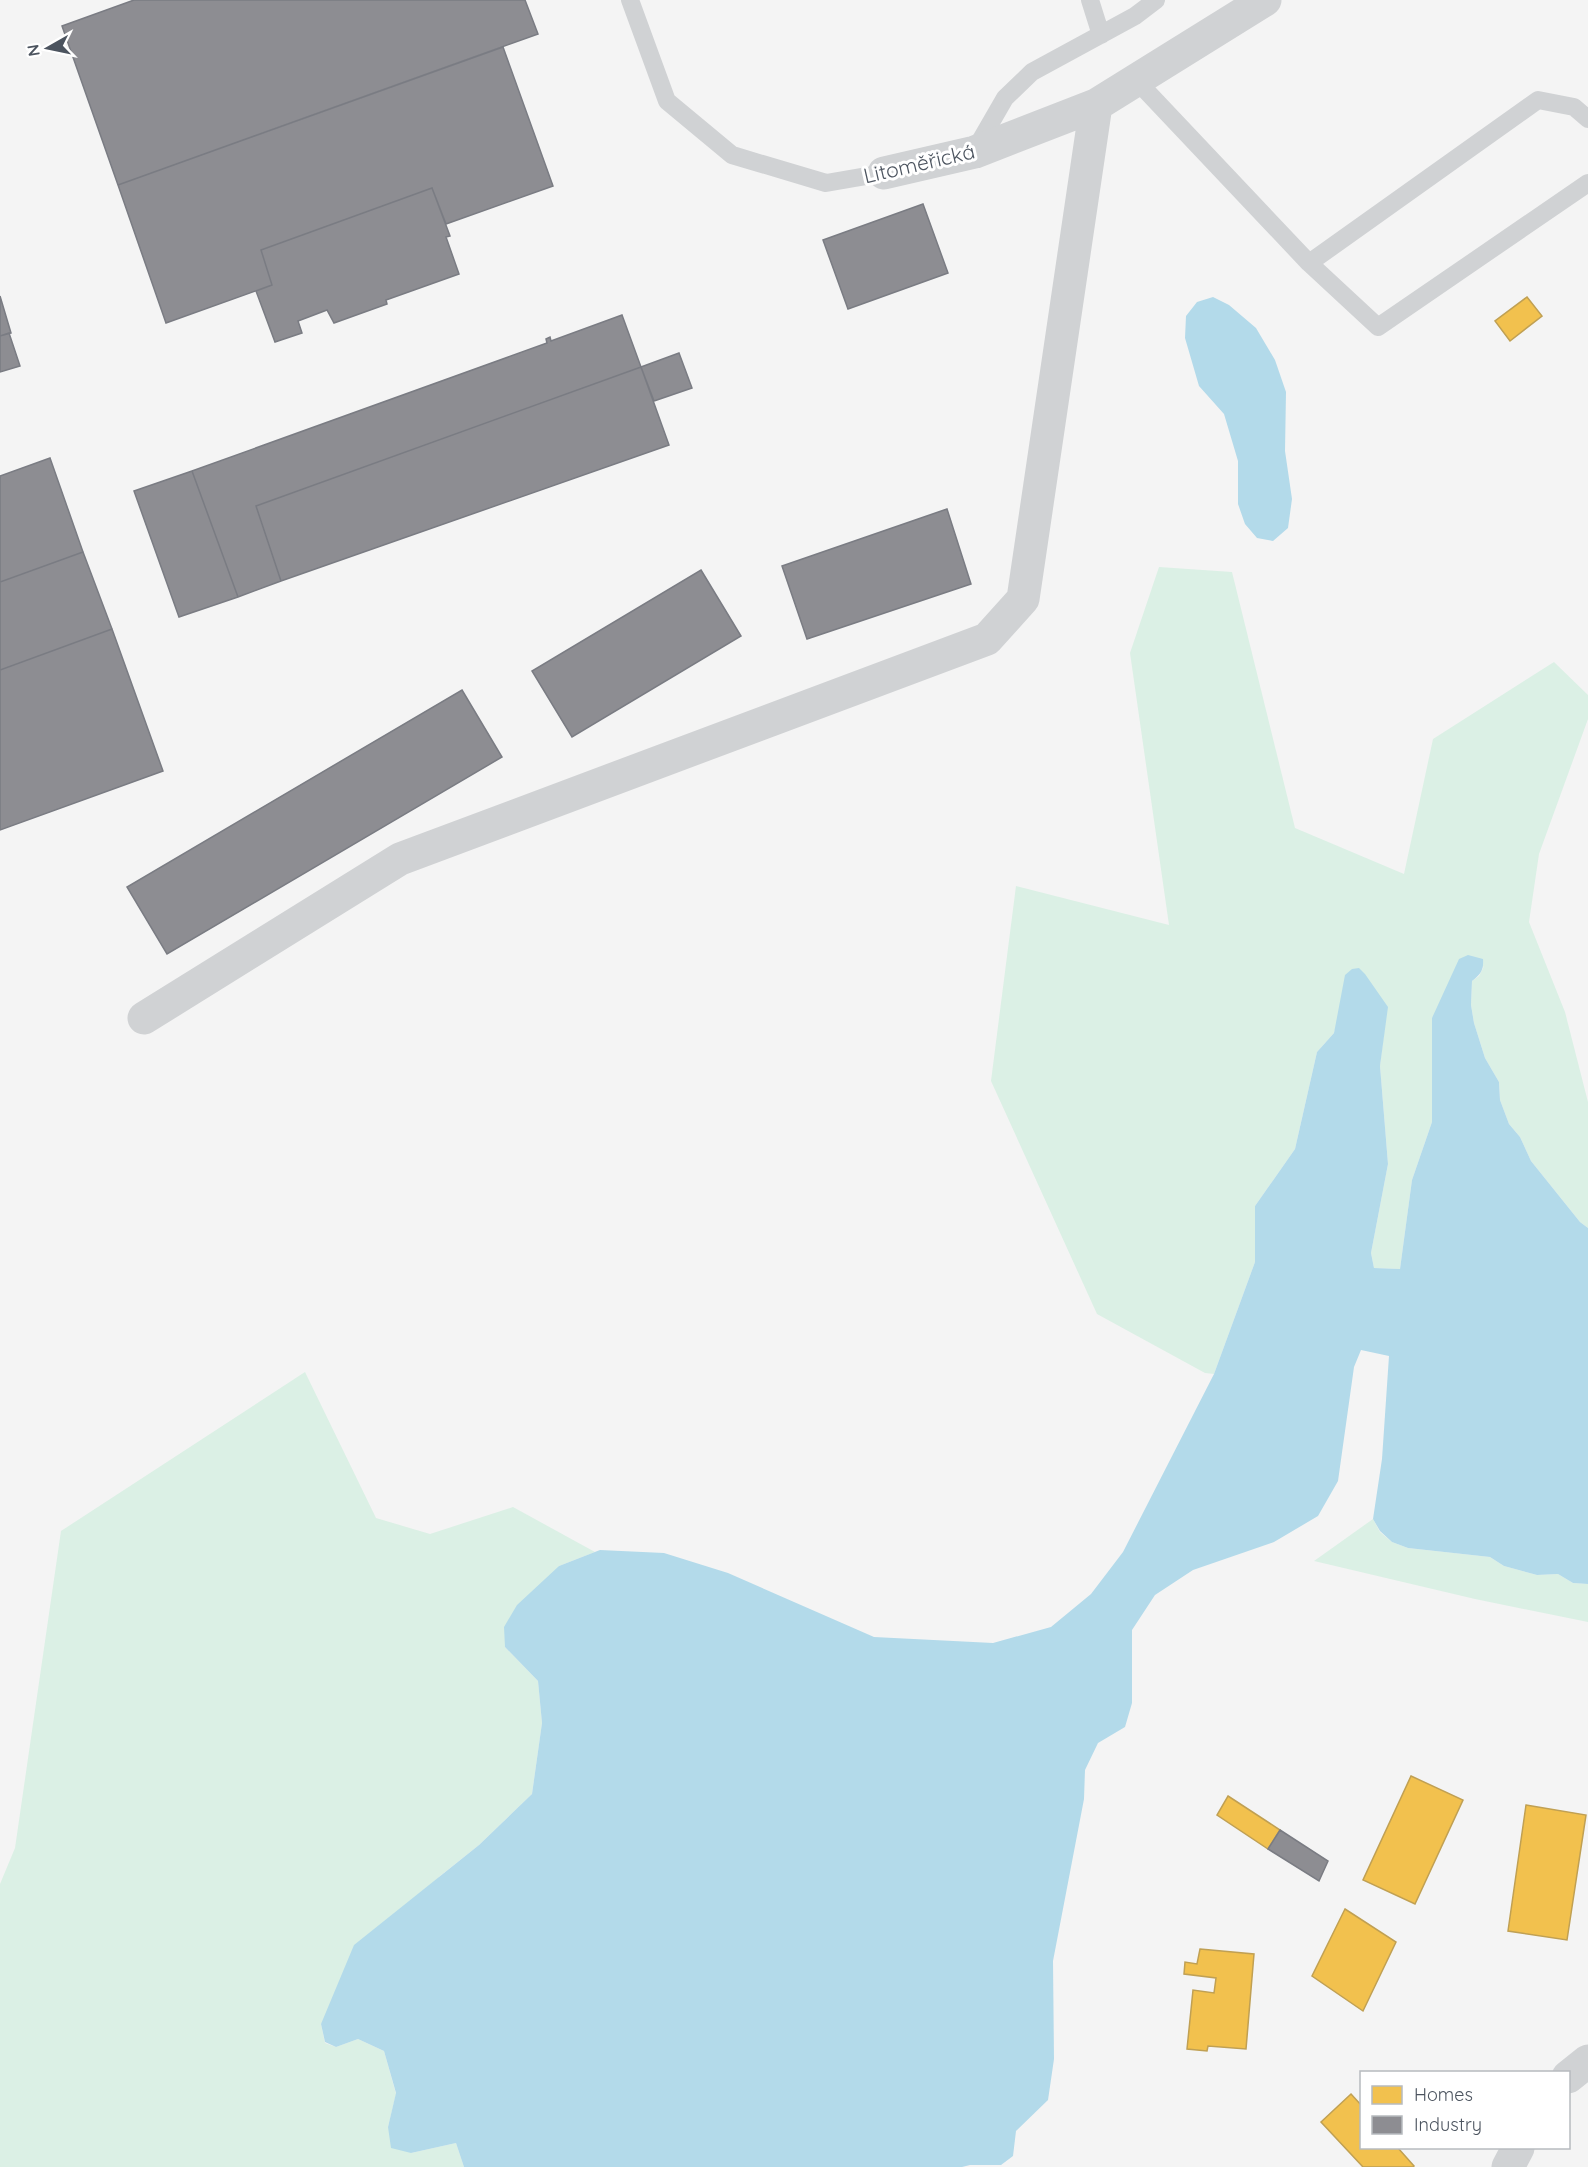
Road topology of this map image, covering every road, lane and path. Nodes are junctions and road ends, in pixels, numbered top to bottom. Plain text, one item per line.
1 (630, 0) edge
2 (1090, 0) edge
3 (1156, 0) edge
4 (1265, 0) edge
5 (1101, 34) junction
6 (1136, 80) junction
7 (1096, 105) junction
8 (1588, 119) edge
9 (975, 152) junction
10 (884, 173) joint
11 (1588, 183) edge
12 (1309, 263) junction
13 (144, 1018) dead end
14 (1588, 2061) edge
15 (1570, 2076) edge
16 (1518, 2149) edge
17 (1509, 2167) edge

1 - 10 lane, Litoměřická
2 - 5 lane
3 - 5 lane
4 - 6 street, Litoměřická
5 - 9 lane
6 - 7 street, Litoměřická
6 - 12 lane
7 - 9 street, Litoměřická
7 - 13 street
8 - 12 lane
9 - 10 street, Litoměřická
11 - 12 lane
14 - 15 street
16 - 17 street

